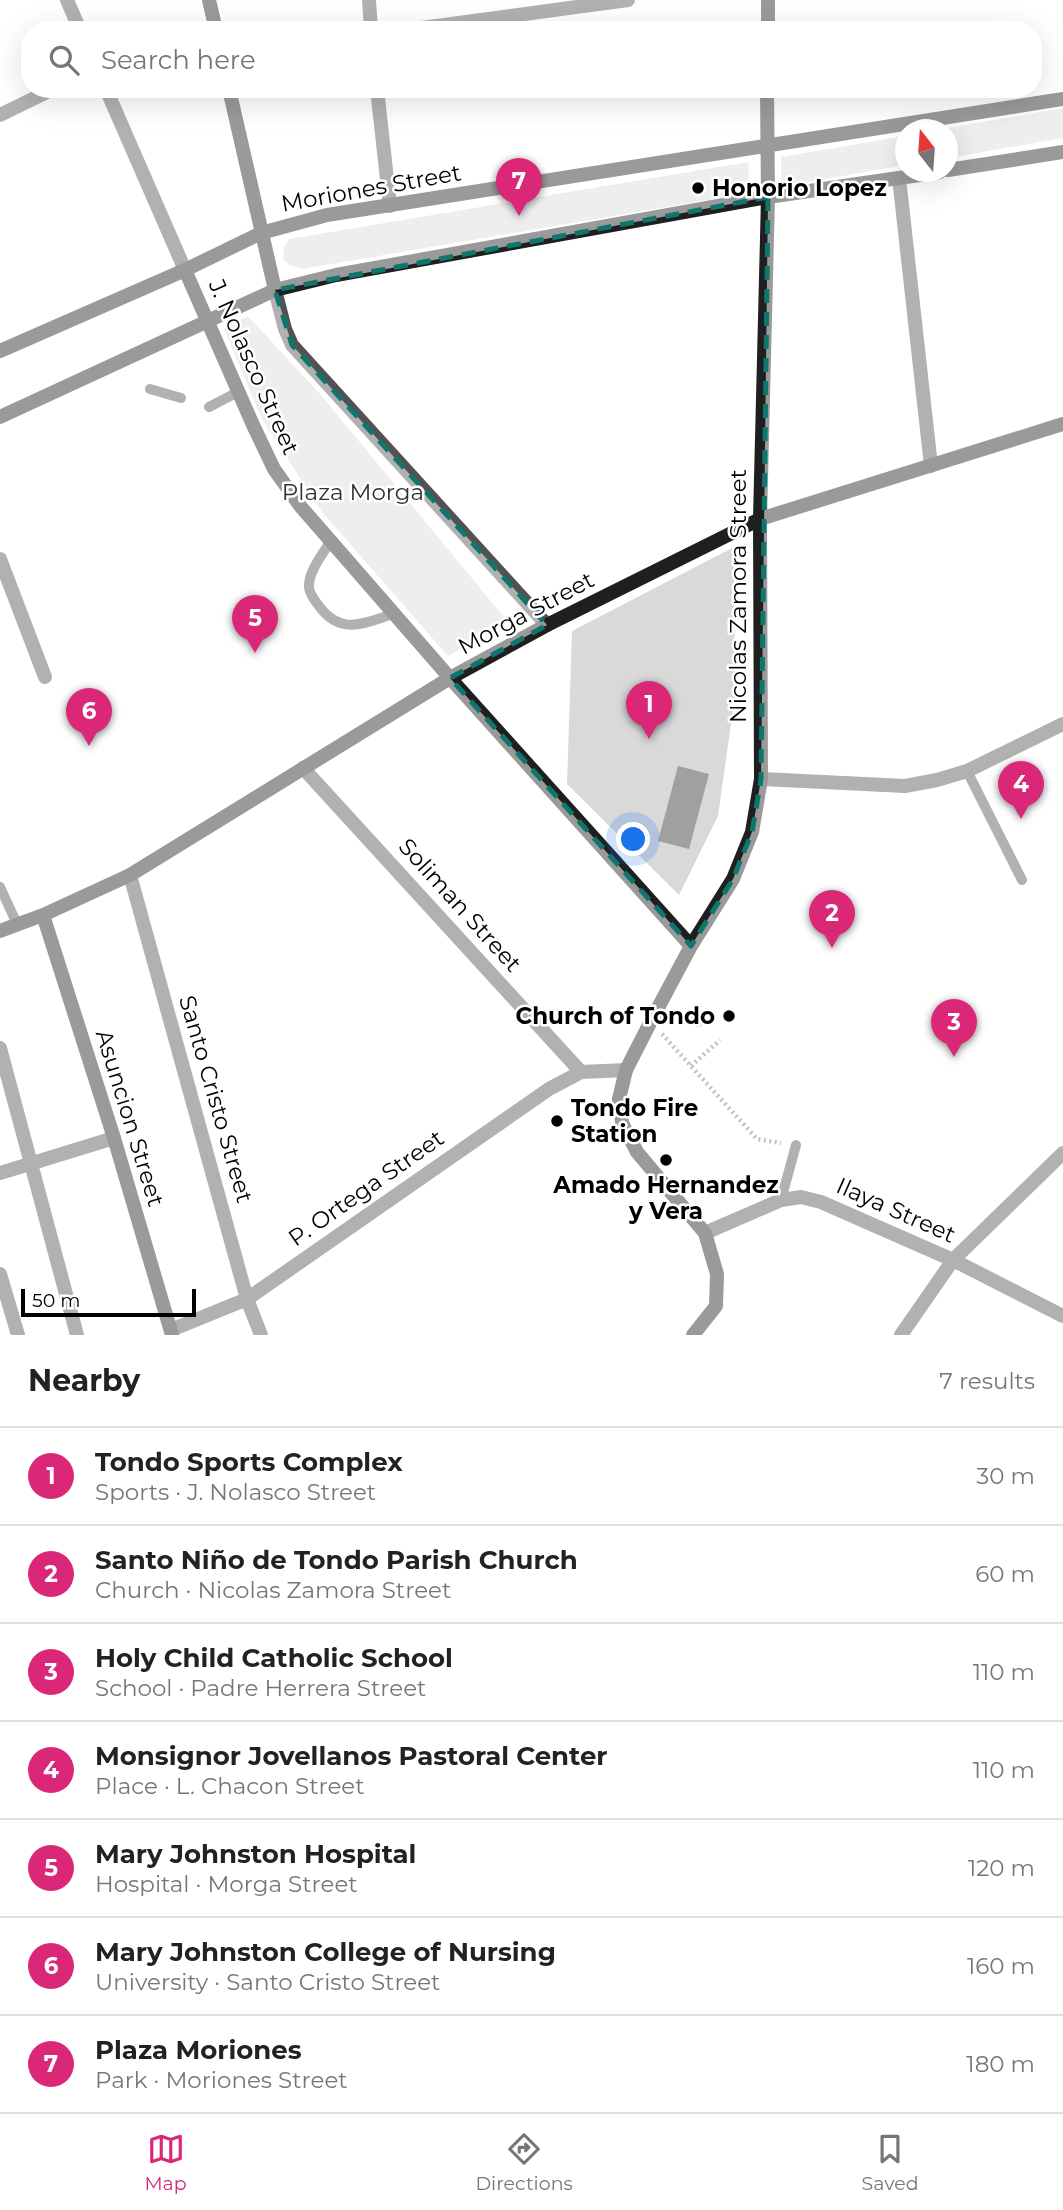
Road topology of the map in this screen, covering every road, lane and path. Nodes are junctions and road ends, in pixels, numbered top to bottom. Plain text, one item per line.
1 (68, 0) edge
2 (209, 0) edge
3 (369, 0) edge
4 (628, 0) edge
5 (768, 0) edge
6 (76, 21) edge
7 (214, 21) edge
8 (370, 21) edge
9 (473, 21) edge
10 (768, 21) edge
11 (35, 98) edge
12 (110, 98) edge
13 (231, 98) edge
14 (378, 98) edge
15 (768, 98) edge
16 (1063, 99) edge
17 (0, 115) edge
18 (767, 146) junction
19 (1063, 152) edge
20 (958, 168) edge
21 (895, 179) edge
22 (899, 182) edge
23 (768, 197) junction
24 (390, 206) junction
25 (261, 233) junction
26 (186, 270) junction
27 (275, 290) junction
28 (207, 320) junction
29 (0, 351) edge
30 (149, 389) dead end
31 (238, 392) junction
32 (181, 398) dead end
33 (209, 407) dead end
34 (0, 417) edge
35 (1063, 425) edge
36 (931, 466) junction
37 (760, 519) junction
38 (330, 542) junction
39 (0, 559) edge
40 (393, 614) junction
41 (547, 625) junction
42 (45, 677) dead end
43 (450, 678) junction
44 (1063, 724) edge
45 (303, 768) junction
46 (967, 771) junction
47 (761, 779) junction
48 (130, 875) junction
49 (1022, 880) dead end
50 (0, 887) edge
51 (43, 915) junction
52 (17, 924) junction
53 (0, 931) edge
54 (691, 946) junction
55 (651, 1021) junction
56 (720, 1040) dead end
57 (0, 1048) edge
58 (691, 1066) junction
59 (626, 1070) junction
60 (581, 1072) junction
61 (114, 1138) junction
62 (796, 1145) joint
63 (1063, 1153) edge
64 (31, 1163) junction
65 (0, 1172) edge
66 (781, 1200) junction
67 (705, 1233) junction
68 (953, 1260) junction
69 (0, 1274) edge
70 (247, 1298) junction
71 (1063, 1316) edge
72 (171, 1333) edge
73 (18, 1335) edge
74 (77, 1335) edge
75 (261, 1335) edge
76 (693, 1335) edge
77 (901, 1335) edge

1 - 6 street
2 - 7 street
3 - 8 street
4 - 9 street
5 - 10 street
11 - 17 street
12 - 26 street, J. Nolasco Street
13 - 25 street
14 - 24 street
15 - 18 street, Nicolas Zamora Street
16 - 18 street, Moriones Street
18 - 23 street, Nicolas Zamora Street
18 - 24 street, Moriones Street
19 - 20 street
21 - 23 street
22 - 36 street
23 - 27 street
23 - 37 street, Nicolas Zamora Street
24 - 25 street, Moriones Street
25 - 26 street, Moriones Street
25 - 27 street
26 - 28 street, J. Nolasco Street
26 - 29 street, Moriones Street
27 - 28 street
27 - 41 street
28 - 31 street, J. Nolasco Street
28 - 34 street
30 - 32 lane
31 - 33 lane
31 - 38 street, J. Nolasco Street
35 - 36 street, Morga Street
36 - 37 street, Morga Street
37 - 41 street, Morga Street
37 - 47 street, Nicolas Zamora Street
38 - 40 street, J. Nolasco Street
38 - 40 lane
39 - 42 street
40 - 43 street, J. Nolasco Street
41 - 43 street, Morga Street
43 - 45 street, Morga Street
43 - 54 street, J. Nolasco Street
44 - 46 street
45 - 48 street, Morga Street
45 - 60 street, Soliman Street
46 - 47 street
46 - 49 lane
47 - 54 street, Nicolas Zamora Street
48 - 51 street, Morga Street
48 - 70 street, Santo Cristo Street
50 - 52 lane
51 - 52 street, Morga Street
51 - 61 street, Asuncion Street
52 - 53 street, Morga Street
54 - 55 street, Nicolas Zamora Street
55 - 58 path
55 - 59 street, Nicolas Zamora Street
56 - 58 path
57 - 64 street
58 - 62 path
59 - 60 street
59 - 67 street, Nicolas Zamora Street
60 - 70 street, P. Ortega Street
61 - 64 street
61 - 72 street, Asuncion Street
62 - 66 lane
63 - 68 street
64 - 65 street
64 - 74 street
66 - 67 street, Ilaya Street
66 - 68 street, Ilaya Street
67 - 76 street
68 - 71 street, Ilaya Street
68 - 77 street
69 - 73 street
70 - 72 street, P. Ortega Street
70 - 75 street, Santo Cristo Street

